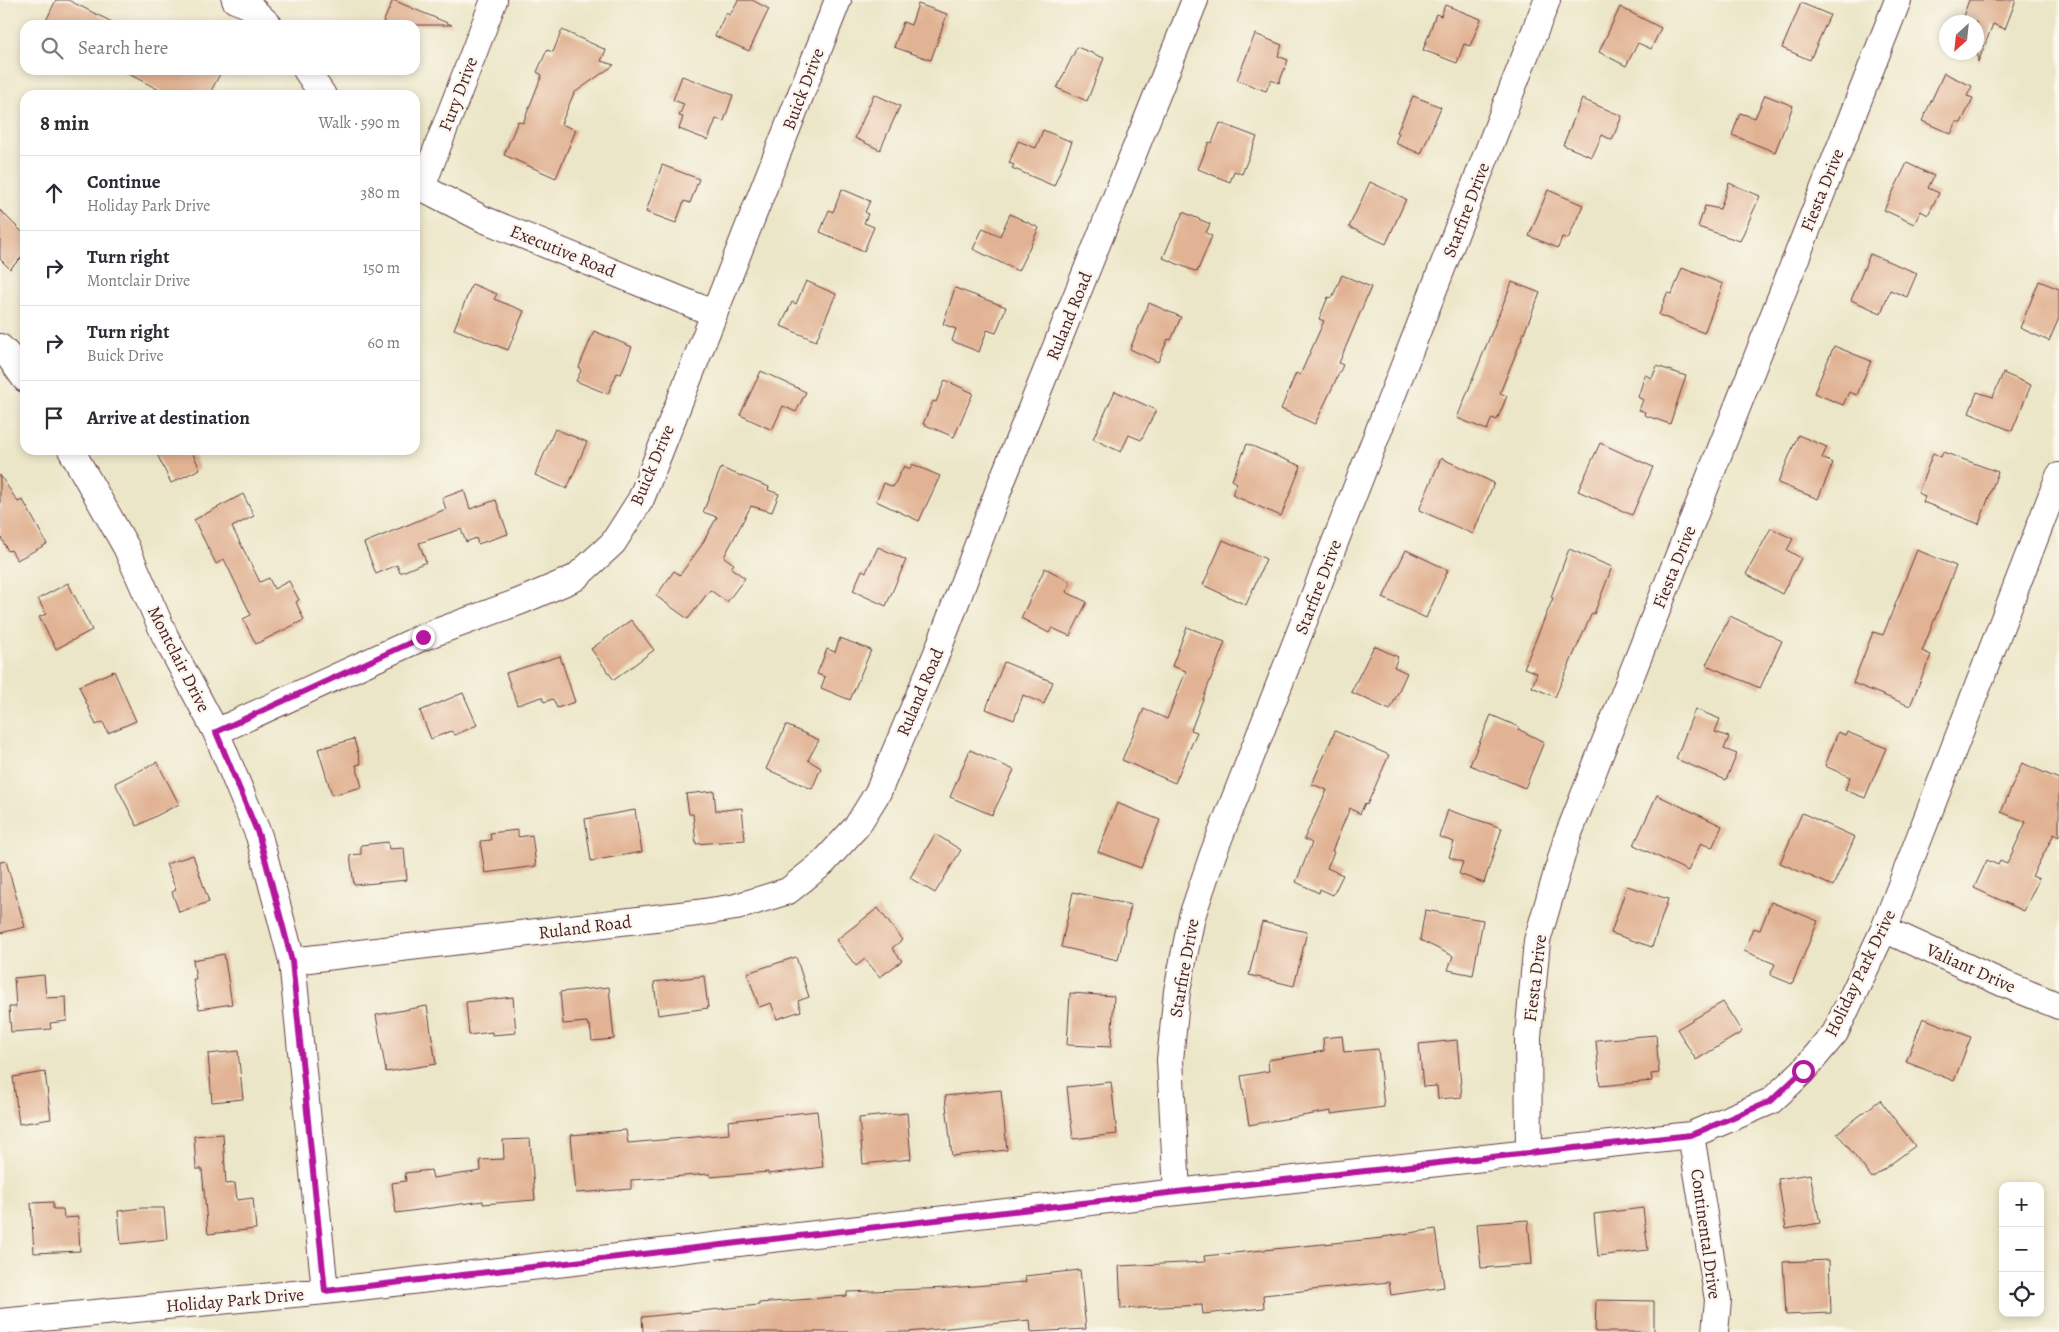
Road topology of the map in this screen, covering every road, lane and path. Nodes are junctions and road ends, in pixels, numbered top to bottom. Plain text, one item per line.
1 (235, 0) edge
2 (494, 0) edge
3 (838, 0) edge
4 (1195, 0) edge
5 (1548, 0) edge
6 (1898, 0) edge
7 (263, 20) edge
8 (309, 75) edge
9 (320, 90) edge
10 (420, 181) edge
11 (420, 187) edge
12 (713, 313) junction
13 (0, 347) edge
14 (20, 373) edge
15 (74, 455) edge
16 (2059, 476) edge
17 (216, 732) junction
18 (1884, 929) junction
19 (292, 961) junction
20 (2059, 1006) edge
21 (1691, 1135) junction
22 (1529, 1152) junction
23 (1177, 1192) junction
24 (325, 1291) junction
25 (0, 1322) edge
26 (1715, 1332) edge

1 - 7 street
2 - 10 street, Fury Drive
3 - 12 street, Buick Drive
4 - 19 street, Ruland Road
5 - 23 street, Starfire Drive
6 - 22 street, Fiesta Drive
8 - 9 street
11 - 12 street, Executive Road
12 - 17 street, Buick Drive
13 - 14 street
15 - 17 street, Montclair Drive
16 - 18 street, Holiday Park Drive
17 - 19 street, Montclair Drive
18 - 20 street, Valiant Drive
18 - 21 street, Holiday Park Drive
19 - 24 street, Montclair Drive
21 - 22 street, Holiday Park Drive
21 - 26 street, Continental Drive
22 - 23 street, Holiday Park Drive
23 - 24 street, Holiday Park Drive
24 - 25 street, Holiday Park Drive

